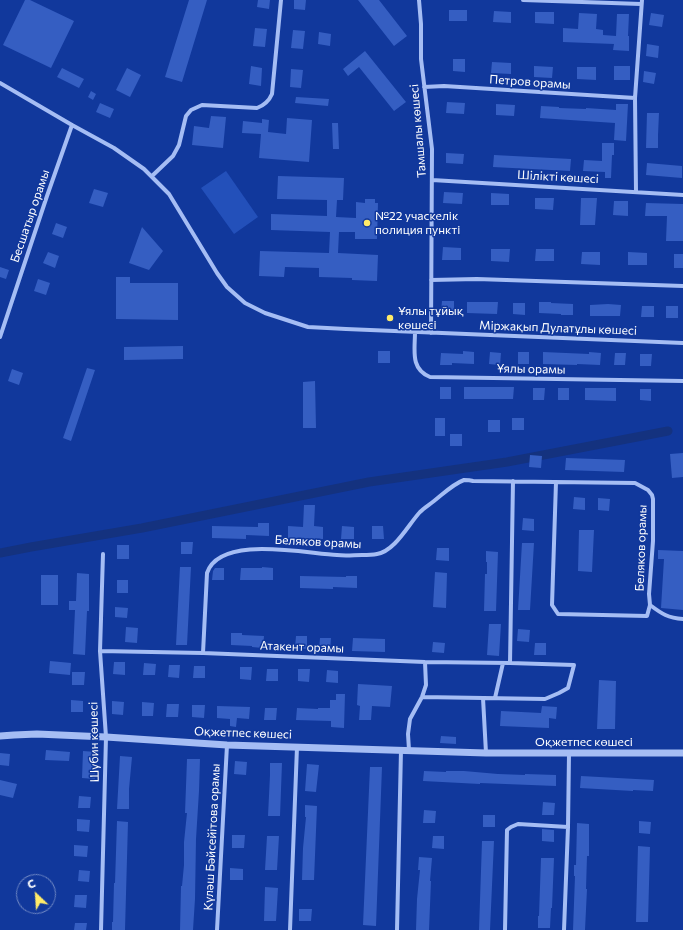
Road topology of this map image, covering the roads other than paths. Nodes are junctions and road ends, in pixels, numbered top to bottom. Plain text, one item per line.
1 (281, 0) edge
2 (419, 0) edge
3 (524, 0) edge
4 (535, 0) edge
5 (642, 2) edge
6 (0, 83) edge
7 (424, 87) junction
8 (635, 98) junction
9 (72, 125) junction
10 (152, 176) junction
11 (432, 180) junction
12 (636, 192) junction
13 (683, 194) edge
14 (431, 280) junction
15 (683, 286) edge
16 (415, 332) junction
17 (431, 333) junction
18 (0, 336) edge
19 (683, 343) edge
20 (683, 382) edge
21 (513, 481) junction
22 (556, 482) junction
23 (103, 554) dead end
24 (650, 605) junction
25 (683, 619) edge
26 (100, 651) junction
27 (203, 653) junction
28 (426, 662) junction
29 (503, 663) junction
30 (510, 663) junction
31 (422, 697) junction
32 (483, 698) junction
33 (495, 698) junction
34 (0, 736) edge
35 (106, 737) junction
36 (227, 745) junction
37 (297, 746) junction
38 (401, 750) junction
39 (409, 750) junction
40 (486, 753) junction
41 (683, 753) edge
42 (569, 754) junction
43 (568, 827) junction
44 (101, 930) edge
45 (217, 930) edge
46 (290, 930) edge
47 (397, 930) edge
48 (505, 930) edge
49 (564, 930) edge

1 - 10 street
2 - 7 street, Тамшалы көшесі
3 - 4 street
4 - 5 street
5 - 8 street
6 - 9 street, Міржақып Дулатұлы көшесі
7 - 8 street, Петров орамы
7 - 11 street, Тамшалы көшесі
8 - 12 street
9 - 10 street, Міржақып Дулатұлы көшесі
9 - 18 street, Бесшатыр орамы
10 - 16 street, Міржақып Дулатұлы көшесі
11 - 12 street, Шілікті көшесі
11 - 14 street, Тамшалы көшесі
12 - 13 street, Шілікті көшесі
14 - 15 street
14 - 17 street, Тамшалы көшесі
16 - 17 street, Міржақып Дулатұлы көшесі
16 - 20 street, Ұялы орамы
17 - 19 street, Міржақып Дулатұлы көшесі
21 - 22 street, Беляков орамы
21 - 27 street, Беляков орамы
21 - 30 street
22 - 24 street, Беляков орамы
22 - 24 street
23 - 26 street, Шубин көшесі
24 - 25 street
26 - 27 street, Атакент орамы
26 - 35 street, Шубин көшесі
27 - 28 street, Атакент орамы
28 - 29 street, Атакент орамы
28 - 31 street
29 - 30 street, Атакент орамы
29 - 33 street
30 - 33 street, Атакент орамы
31 - 32 street
31 - 39 street
32 - 33 street
32 - 40 street
34 - 35 street, Оқжетпес көшесі
35 - 36 street, Оқжетпес көшесі
35 - 44 street, Шубин көшесі
36 - 37 street, Оқжетпес көшесі
36 - 45 street, Күләш Бәйсейітова орамы
37 - 38 street, Оқжетпес көшесі
37 - 46 street
38 - 39 street, Оқжетпес көшесі
38 - 47 street
39 - 40 street, Оқжетпес көшесі
40 - 42 street, Оқжетпес көшесі
41 - 42 street, Оқжетпес көшесі
42 - 43 street
43 - 48 street
43 - 49 street

